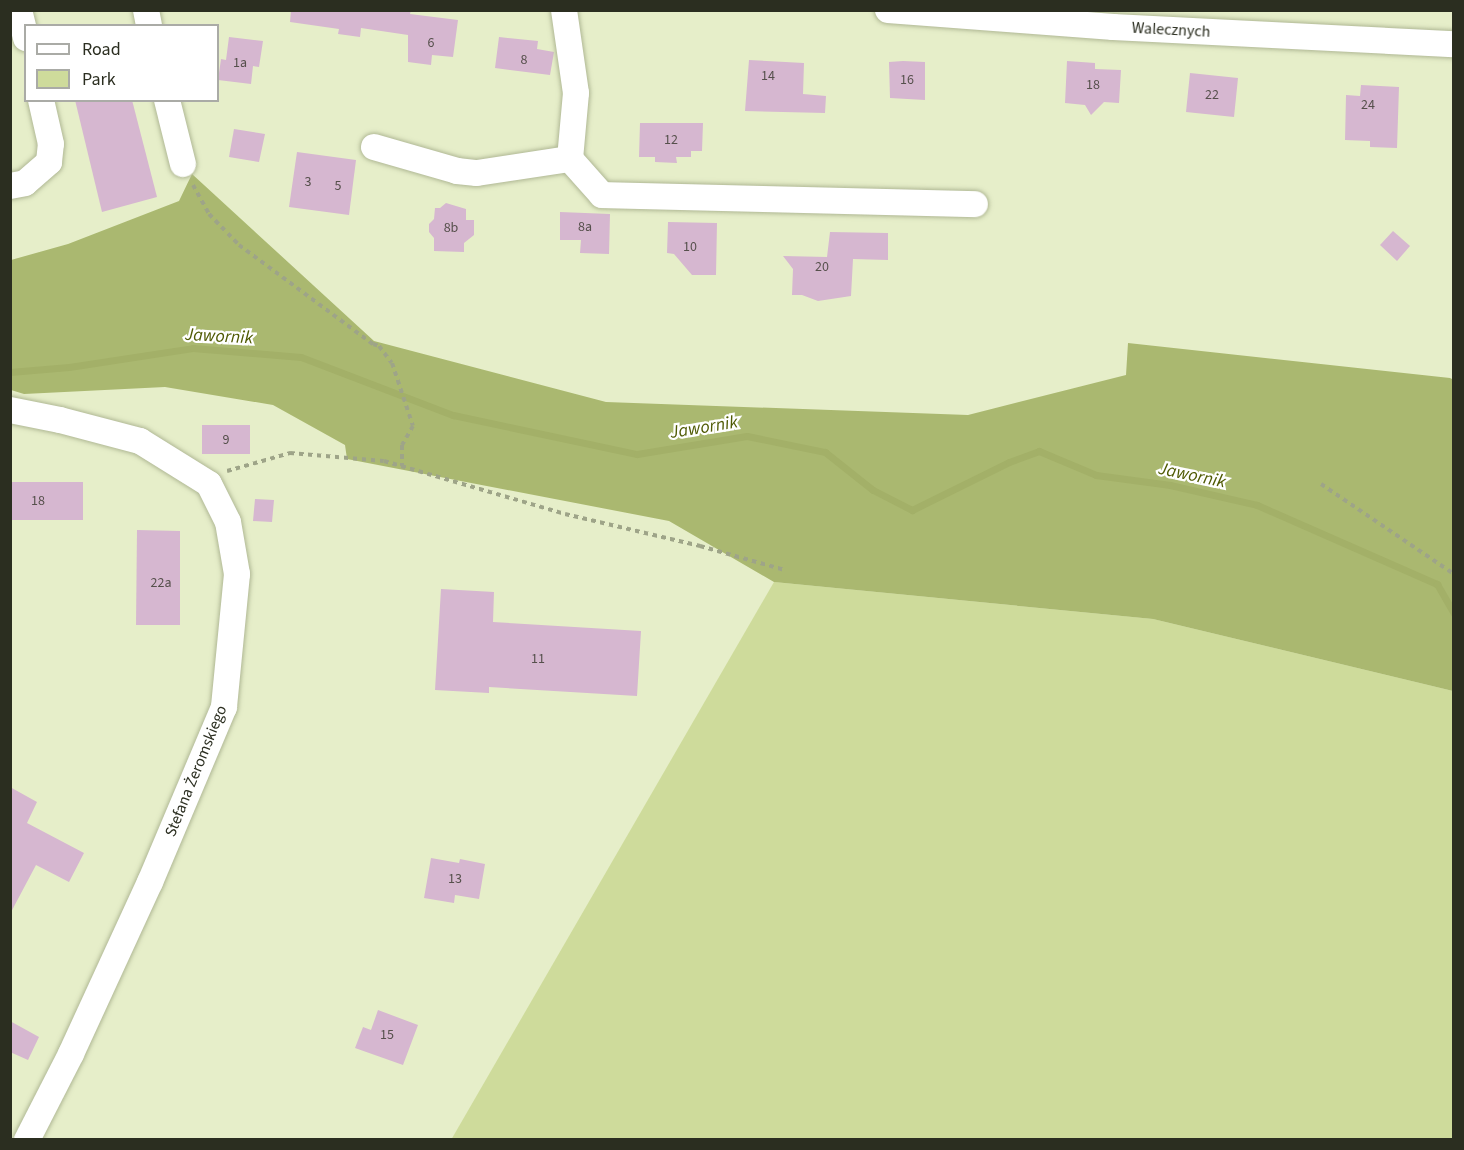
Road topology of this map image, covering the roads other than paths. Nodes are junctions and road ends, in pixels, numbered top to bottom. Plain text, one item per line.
1 (20, 10) edge
2 (564, 10) edge
3 (888, 10) edge
4 (1052, 16) edge
5 (24, 29) edge
6 (1454, 44) edge
7 (40, 102) edge
8 (168, 102) edge
9 (374, 147) dead end
10 (570, 159) junction
11 (183, 164) road end
12 (10, 186) edge
13 (975, 204) dead end
14 (10, 410) edge
15 (27, 1140) edge

1 - 5 street
2 - 10 street
3 - 4 street, Walecznych
4 - 6 street, Walecznych
7 - 12 street
8 - 11 street
9 - 10 street
10 - 13 street
14 - 15 street, Stefana Żeromskiego

